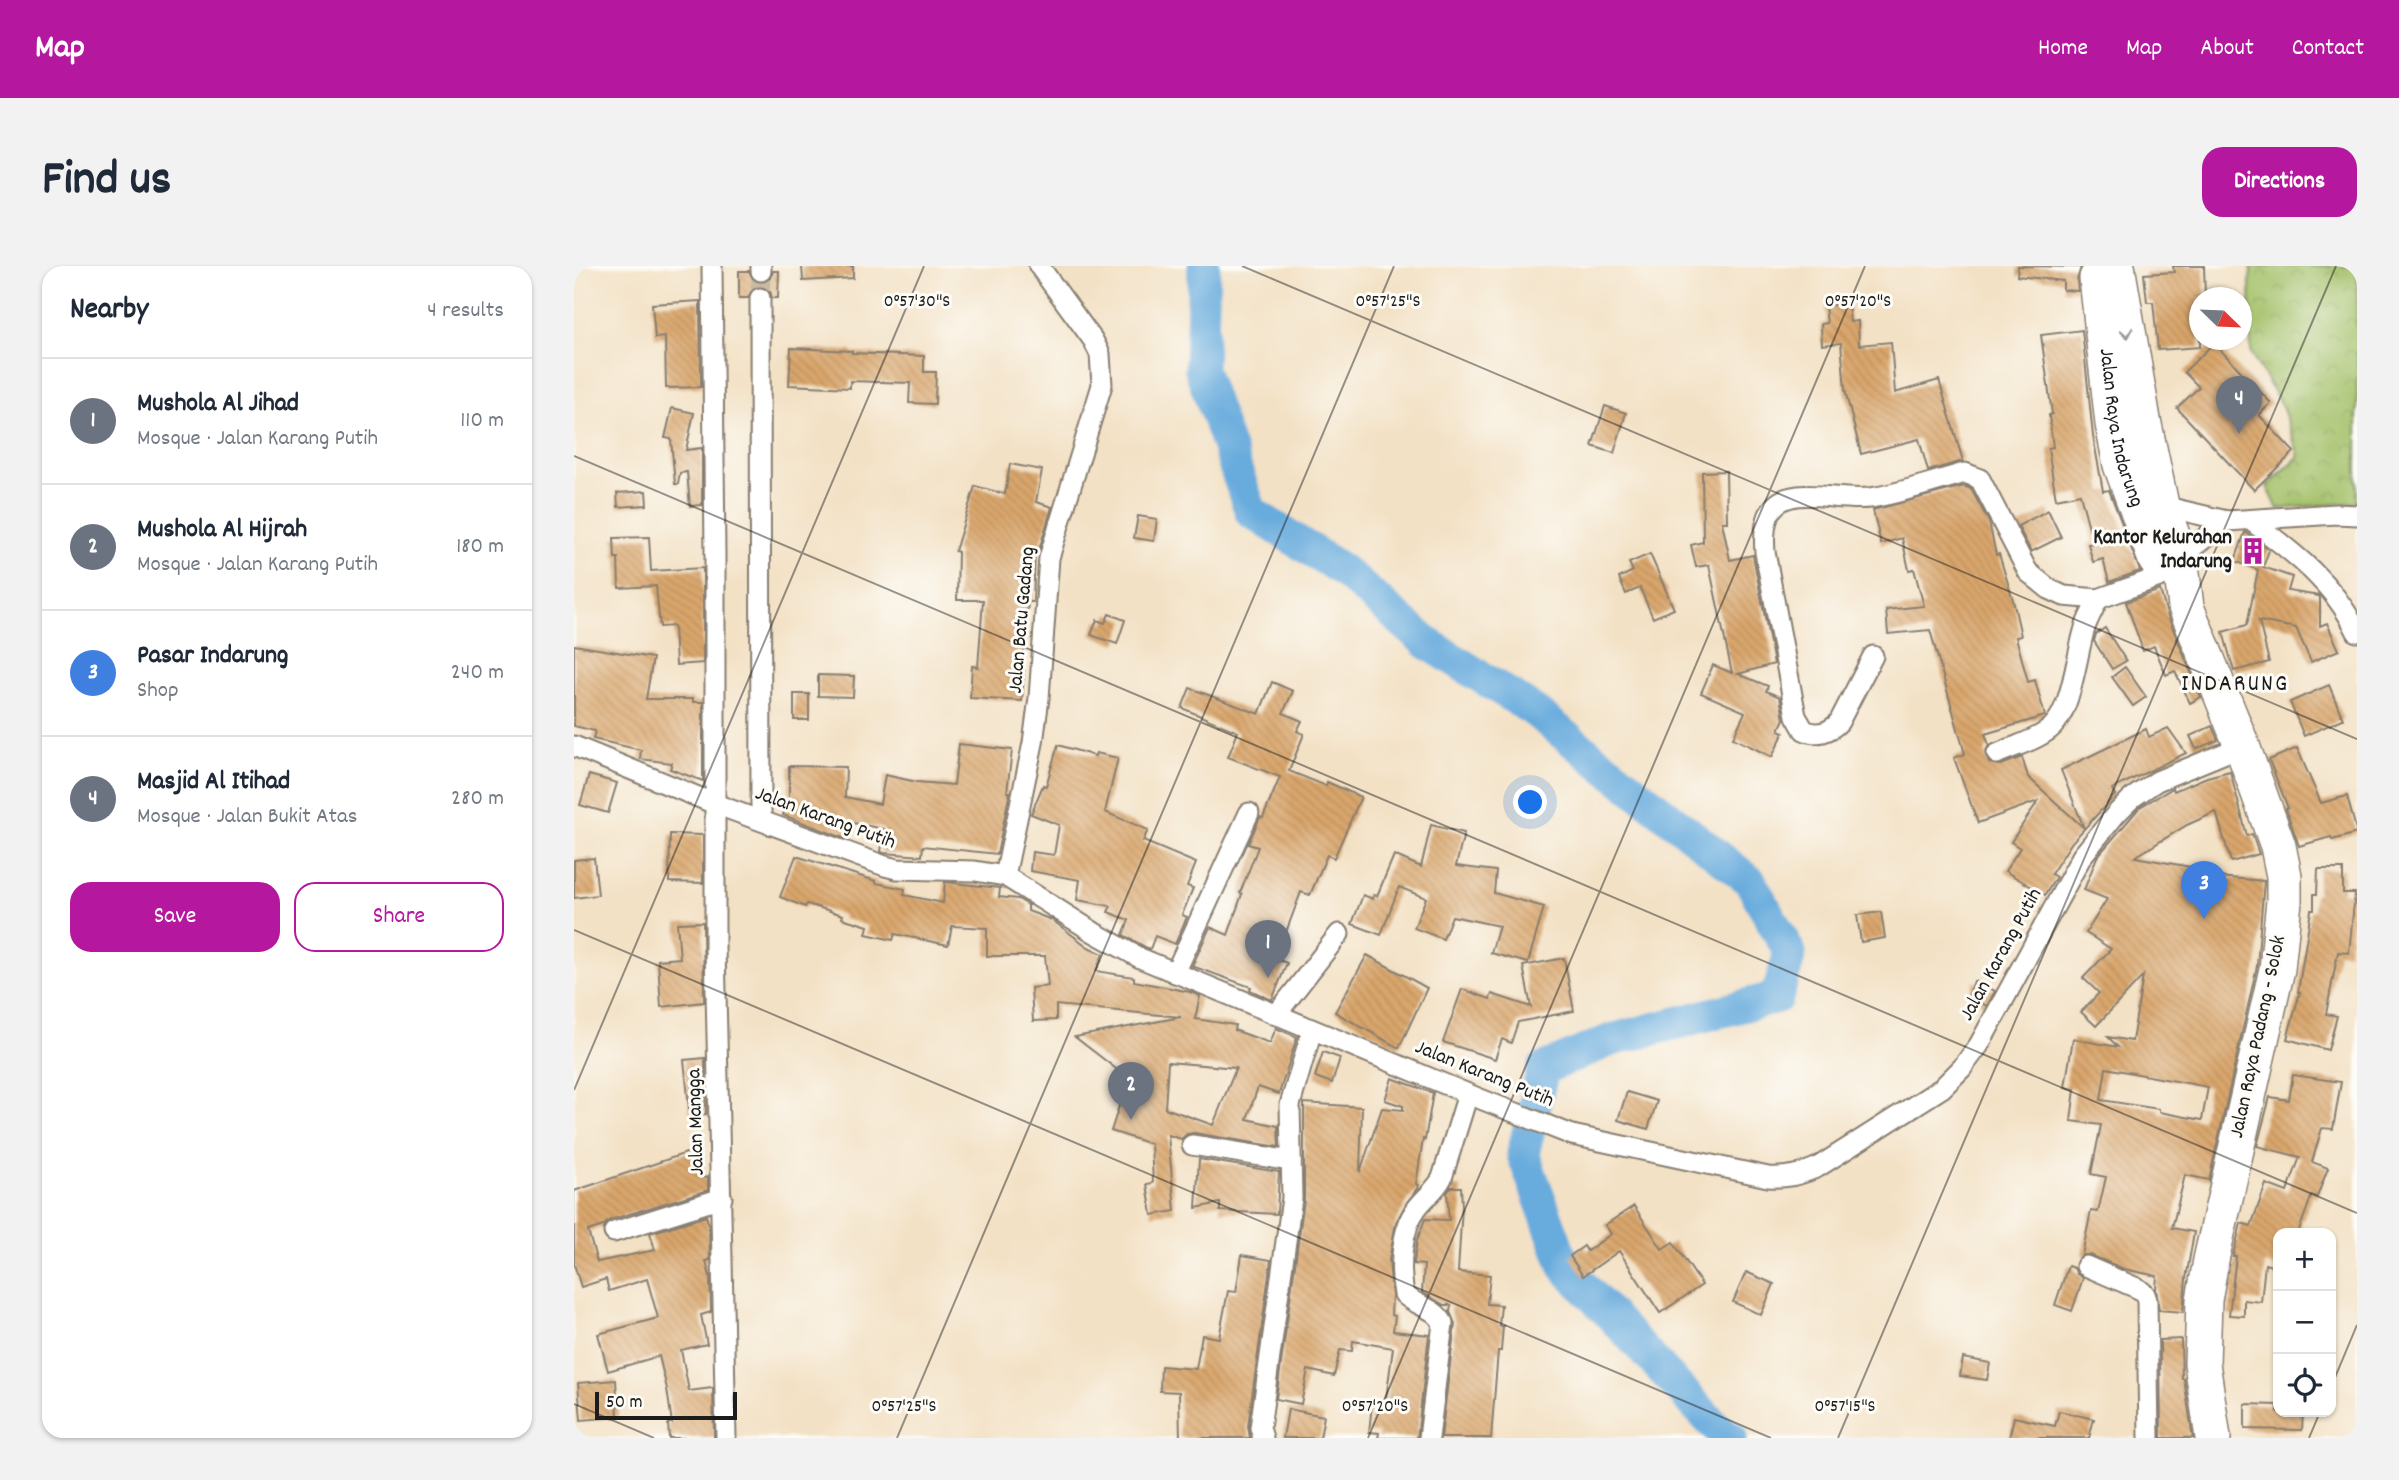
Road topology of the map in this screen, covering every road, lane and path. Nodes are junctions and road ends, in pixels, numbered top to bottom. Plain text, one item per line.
1 (712, 266) edge
2 (1039, 266) edge
3 (2096, 266) edge
4 (2117, 266) edge
5 (760, 298) tunnel mouth
6 (2147, 503) junction
7 (2357, 515) edge
8 (2250, 520) junction
9 (2227, 521) junction
10 (2171, 567) junction
11 (2098, 599) junction
12 (2186, 607) joint
13 (2357, 632) edge
14 (1873, 656) dead end
15 (574, 746) edge
16 (2242, 746) junction
17 (1997, 754) dead end
18 (715, 804) junction
19 (1249, 813) dead end
20 (761, 820) junction
21 (1005, 876) junction
22 (1339, 934) dead end
23 (1175, 973) junction
24 (1276, 1015) junction
25 (1312, 1030) junction
26 (1473, 1096) junction
27 (1192, 1145) dead end
28 (1292, 1161) junction
29 (722, 1198) junction
30 (614, 1232) dead end
31 (2086, 1266) dead end
32 (726, 1438) edge
33 (1263, 1438) edge
34 (1429, 1438) edge
35 (2149, 1438) edge
36 (2213, 1438) edge

1 - 18 street, Jalan Mangga
2 - 21 street, Jalan Batu Gadang
3 - 6 highway, Jalan Raya Indarung
4 -> 6 highway, Jalan Raya Indarung
5 - 20 street
6 - 9 street
6 - 10 highway, Jalan Raya Indarung
7 - 8 street
8 - 9 street
8 - 13 street
9 - 10 street
10 - 11 street
10 - 12 highway, Jalan Raya Indarung
11 - 14 street
11 - 17 street
12 - 16 highway, Jalan Raya Padang - Solok
15 - 18 street, Jalan Karang Putih
16 - 26 street, Jalan Karang Putih
16 - 36 highway, Jalan Raya Padang - Solok
18 - 20 street, Jalan Karang Putih
18 - 29 street, Jalan Mangga
19 - 23 street
20 - 21 street, Jalan Karang Putih
21 - 23 street, Jalan Karang Putih
22 - 24 street
23 - 24 street, Jalan Karang Putih
24 - 25 street, Jalan Karang Putih
25 - 26 street, Jalan Karang Putih
25 - 28 street
26 - 34 street
27 - 28 street
28 - 33 street
29 - 30 street
29 - 32 street, Jalan Mangga
31 - 35 street

